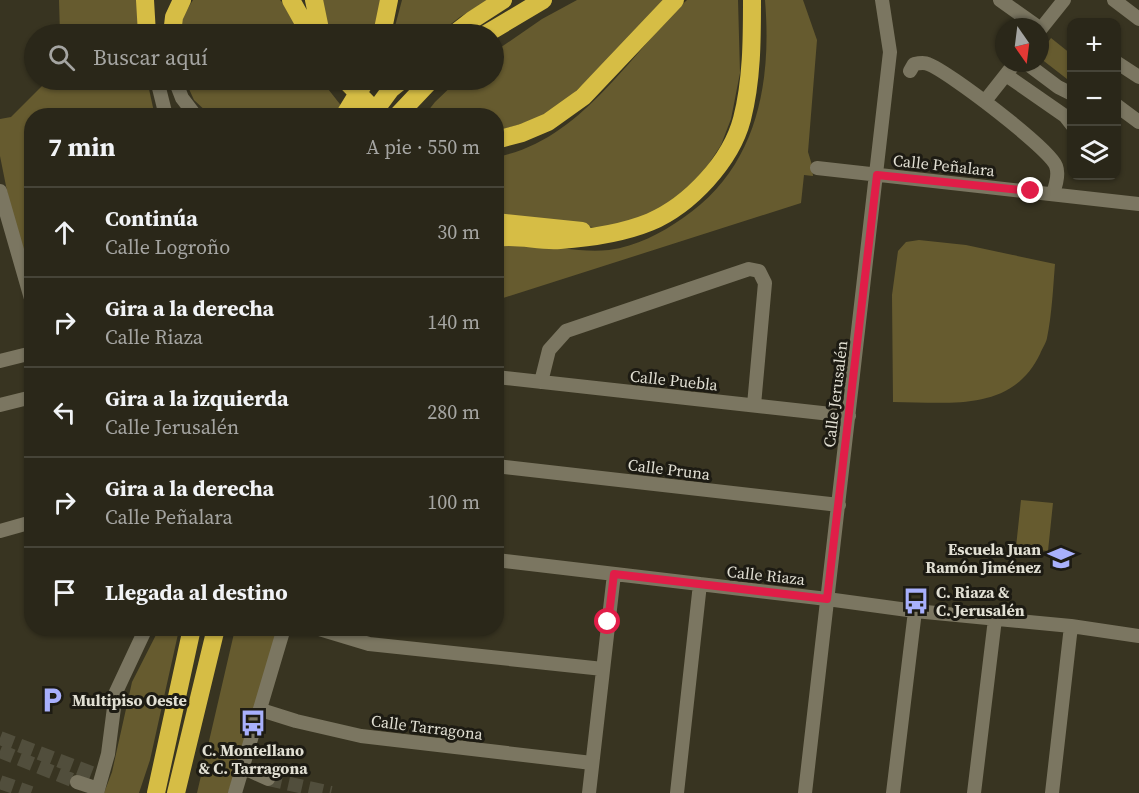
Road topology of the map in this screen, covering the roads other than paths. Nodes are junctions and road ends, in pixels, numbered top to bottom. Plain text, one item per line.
1 (145, 0) edge
2 (155, 0) edge
3 (168, 0) edge
4 (182, 0) edge
5 (291, 0) edge
6 (314, 0) edge
7 (389, 0) edge
8 (503, 0) edge
9 (543, 0) edge
10 (675, 0) edge
11 (752, 0) edge
12 (882, 0) edge
13 (1000, 0) edge
14 (1064, 0) edge
15 (1114, 0) edge
16 (1025, 18) edge
17 (1049, 18) edge
18 (1139, 19) edge
19 (146, 24) edge
20 (153, 24) edge
21 (169, 24) edge
22 (172, 24) edge
23 (304, 24) edge
24 (319, 24) edge
25 (384, 24) edge
26 (468, 24) edge
27 (503, 24) edge
28 (1121, 65) edge
29 (910, 70) dead end
30 (1008, 72) edge
31 (1038, 72) edge
32 (1006, 75) junction
33 (1139, 77) edge
34 (159, 90) edge
35 (179, 90) edge
36 (355, 90) edge
37 (360, 90) edge
38 (390, 90) edge
39 (422, 90) edge
40 (1067, 92) edge
41 (985, 101) junction
42 (163, 108) edge
43 (190, 108) edge
44 (349, 108) edge
45 (372, 108) edge
46 (376, 108) edge
47 (405, 108) edge
48 (1121, 109) edge
49 (1067, 119) edge
50 (1139, 122) edge
51 (504, 138) edge
52 (817, 168) dead end
53 (877, 175) junction
54 (0, 191) edge
55 (1053, 193) junction
56 (1139, 204) edge
57 (504, 223) edge
58 (5, 228) edge
59 (610, 233) junction
60 (504, 238) edge
61 (24, 280) edge
62 (24, 355) edge
63 (0, 361) edge
64 (504, 378) edge
65 (541, 382) junction
66 (24, 399) edge
67 (0, 405) edge
68 (754, 405) junction
69 (849, 416) junction
70 (504, 467) edge
71 (838, 505) junction
72 (24, 524) edge
73 (0, 531) edge
74 (504, 561) edge
75 (614, 574) junction
76 (700, 584) junction
77 (827, 599) junction
78 (915, 611) junction
79 (995, 619) junction
80 (1071, 626) junction
81 (142, 636) edge
82 (190, 636) edge
83 (214, 636) edge
84 (282, 636) edge
85 (342, 636) edge
86 (1139, 636) edge
87 (603, 669) junction
88 (261, 710) junction
89 (592, 763) junction
90 (242, 767) junction
91 (268, 779) tunnel mouth
92 (77, 782) tunnel mouth
93 (98, 791) edge
94 (156, 793) edge
95 (176, 793) edge
96 (235, 793) edge
97 (589, 793) edge
98 (677, 793) edge
99 (805, 793) edge
100 (893, 793) edge
101 (974, 793) edge
102 (1052, 793) edge

1 - 19 highway
2 - 20 street
3 - 21 highway
4 - 22 highway
5 - 23 highway
6 - 24 highway
7 - 25 highway
8 - 26 highway
9 - 27 highway
10 - 51 highway
11 - 59 highway
12 - 53 street, Calle Jerusalén
13 - 16 street
14 - 17 street
15 - 18 street
28 - 33 street
29 - 41 street
30 - 32 street
31 - 40 street
32 - 41 street
32 - 49 street
34 - 42 street
35 - 43 street
36 - 45 highway
37 - 44 highway
38 - 46 highway
39 - 47 highway
41 - 55 street
48 - 50 street
52 - 53 street, Calle Peñalara
53 - 55 street, Calle Peñalara
53 - 69 street, Calle Jerusalén
54 - 58 street
55 - 56 street, Calle Peñalara
57 - 59 highway
58 - 61 street
59 - 60 highway
62 - 63 street
64 - 65 street, Calle Puebla
65 - 68 street, Calle Puebla
65 - 68 street
66 - 67 street
68 - 69 street, Calle Puebla
69 - 71 street, Calle Jerusalén
70 - 71 street, Calle Pruna
71 - 77 street, Calle Jerusalén
72 - 73 street
74 - 75 street, Calle Riaza
75 - 76 street, Calle Riaza
75 - 87 street
76 - 77 street, Calle Riaza
76 - 98 street
77 - 78 street, Calle Riaza
77 - 99 street, Calle Jerusalén
78 - 79 street, Calle Riaza
78 - 100 street
79 - 80 street, Calle Riaza
79 - 101 street
80 - 86 street, Calle Riaza
80 - 102 street
81 - 93 street
82 - 94 highway
83 - 95 highway
84 - 88 street
85 - 87 street
87 - 89 street
88 - 89 street, Calle Tarragona
88 - 90 street
89 - 97 street
90 - 91 street
90 - 96 street
92 - 93 street

